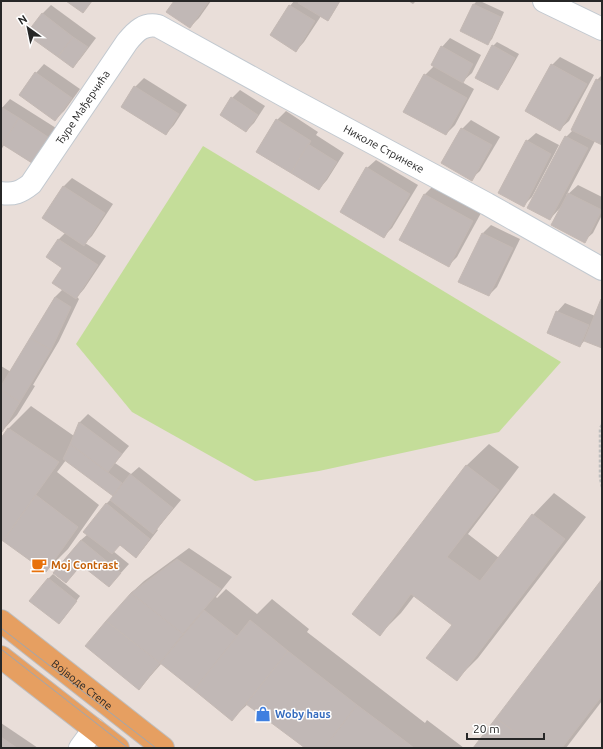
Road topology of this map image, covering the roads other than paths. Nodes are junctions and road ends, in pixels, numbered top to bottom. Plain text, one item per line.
1 (544, 1) edge
2 (165, 30) joint
3 (602, 30) edge
4 (1, 193) edge
5 (602, 269) edge
6 (1, 620) edge
7 (1, 657) edge
8 (94, 729) junction
9 (80, 748) edge
10 (118, 748) edge
11 (164, 748) edge

1 - 3 street
2 - 4 street, Ђуре Мађерчића
2 - 5 street, Николе Стринеке
6 - 11 main road, Војводе Степе
7 - 8 main road
8 - 9 street
8 - 10 main road

